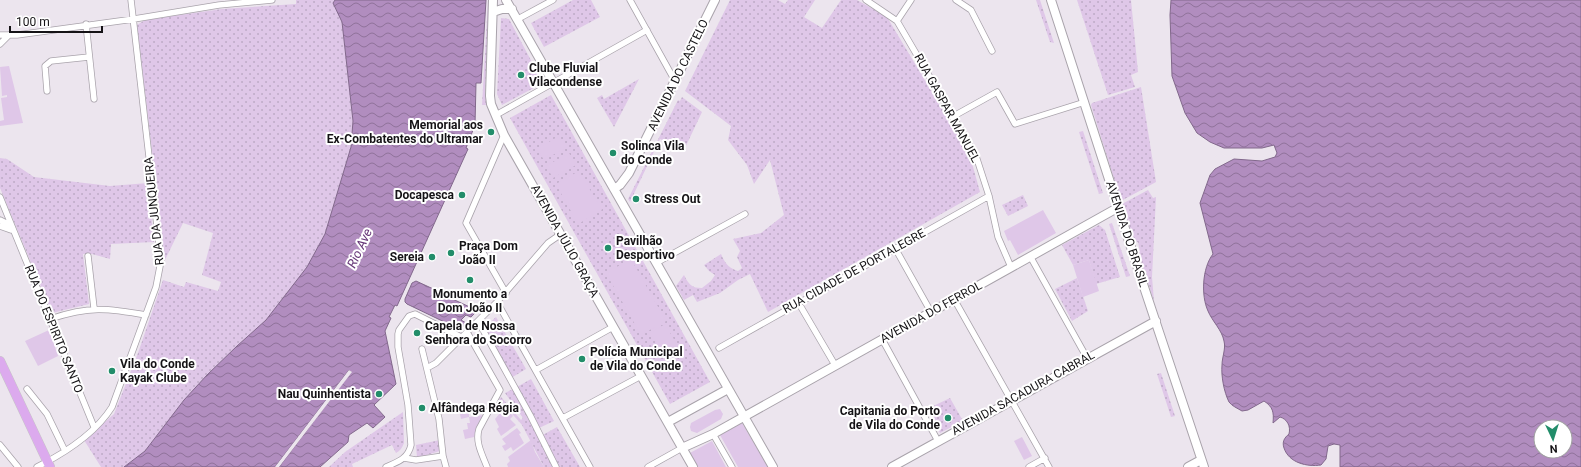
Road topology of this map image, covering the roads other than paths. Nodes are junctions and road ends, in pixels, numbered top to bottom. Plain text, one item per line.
1 (131, 0) edge
2 (272, 0) edge
3 (493, 0) edge
4 (506, 0) edge
5 (553, 0) edge
6 (630, 0) edge
7 (715, 0) edge
8 (866, 0) edge
9 (911, 0) edge
10 (956, 0) edge
11 (1051, 0) edge
12 (219, 3) edge
13 (512, 9) junction
14 (493, 12) junction
15 (134, 19) junction
16 (518, 20) junction
17 (897, 21) junction
18 (86, 24) junction
19 (648, 30) junction
20 (0, 35) edge
21 (9, 35) junction
22 (0, 44) edge
23 (992, 51) dead end
24 (89, 57) junction
25 (676, 81) junction
26 (553, 83) junction
27 (47, 91) dead end
28 (94, 99) dead end
29 (1085, 102) junction
30 (496, 115) junction
31 (952, 117) junction
32 (504, 135) junction
33 (614, 188) junction
34 (989, 196) junction
35 (0, 197) edge
36 (1119, 207) junction
37 (3, 211) edge
38 (745, 214) dead end
39 (0, 220) edge
40 (0, 226) edge
41 (14, 232) junction
42 (561, 234) junction
43 (895, 248) junction
44 (88, 256) dead end
45 (1030, 256) junction
46 (656, 262) junction
47 (1010, 267) junction
48 (506, 293) junction
49 (954, 299) junction
50 (497, 302) junction
51 (798, 302) junction
52 (94, 308) junction
53 (931, 312) junction
54 (146, 315) junction
55 (50, 319) junction
56 (478, 321) junction
57 (1156, 321) junction
58 (613, 327) junction
59 (467, 332) junction
60 (461, 336) junction
61 (882, 339) junction
62 (719, 348) dead end
63 (422, 349) dead end
64 (1087, 358) junction
65 (0, 361) edge
66 (835, 365) junction
67 (426, 368) junction
68 (536, 370) junction
69 (641, 376) junction
70 (27, 389) dead end
71 (728, 389) junction
72 (1012, 400) junction
73 (744, 417) junction
74 (563, 418) junction
75 (668, 422) junction
76 (94, 427) junction
77 (713, 434) junction
78 (938, 441) junction
79 (0, 445) edge
80 (682, 448) junction
81 (65, 451) junction
82 (443, 456) junction
83 (404, 458) junction
84 (1045, 458) junction
85 (50, 463) edge
86 (1203, 463) edge
87 (398, 464) edge
88 (18, 467) edge
89 (37, 467) edge
90 (386, 467) edge
91 (446, 467) edge
92 (487, 467) edge
93 (556, 467) edge
94 (590, 467) edge
95 (648, 467) edge
96 (693, 467) edge
97 (732, 467) edge
98 (773, 467) edge
99 (892, 467) edge
100 (1029, 467) edge
101 (1049, 467) edge
102 (1188, 467) edge

1 - 15 street, RUA DA JUNQUEIRA
2 - 12 street
3 - 14 street, AVENIDA JÚLIO GRAÇA
4 - 13 street
5 - 16 street
6 - 19 street
7 - 25 street, AVENIDA DO CASTELO
8 - 17 street
9 - 17 street
10 - 23 street
11 - 29 street, AVENIDA DO BRASIL
12 - 15 street
13 - 14 street
13 - 16 street
14 - 30 street, AVENIDA JÚLIO GRAÇA
15 - 18 street
15 - 54 street, RUA DA JUNQUEIRA
16 - 26 street
17 - 31 street, RUA GASPAR MANUEL
18 - 21 street
18 - 24 street
19 - 25 street
19 - 26 street
20 - 21 street
21 - 22 street
24 - 27 street
24 - 28 street
25 - 33 street, AVENIDA DO CASTELO
26 - 30 street
26 - 33 street
29 - 31 street
29 - 36 street, AVENIDA DO BRASIL
30 - 32 street, AVENIDA JÚLIO GRAÇA
31 - 34 street, RUA GASPAR MANUEL
32 - 42 street, AVENIDA JÚLIO GRAÇA
32 - 48 street
33 - 46 street
34 - 43 street, RUA CIDADE DE PORTALEGRE
34 - 47 street, RUA GASPAR MANUEL
35 - 37 street, RUA DO ESPIRITO SANTO
36 - 45 street, AVENIDA DO FERROL
36 - 57 street, AVENIDA DO BRASIL
37 - 41 street, RUA DO ESPIRITO SANTO
38 - 46 street
39 - 41 street
40 - 41 street
41 - 55 street, RUA DO ESPIRITO SANTO
42 - 48 street
42 - 58 street, AVENIDA JÚLIO GRAÇA
43 - 51 street, RUA CIDADE DE PORTALEGRE
43 - 53 street
44 - 52 street
45 - 47 street, AVENIDA DO FERROL
45 - 64 street
46 - 71 street
47 - 49 street, AVENIDA DO FERROL
48 - 50 street
49 - 53 street, AVENIDA DO FERROL
49 - 72 street
50 - 56 street
50 - 68 street
51 - 62 street, RUA CIDADE DE PORTALEGRE
51 - 66 street
52 - 54 street
52 - 55 street
53 - 61 street, AVENIDA DO FERROL
54 - 76 street, RUA DA JUNQUEIRA
55 - 76 street, RUA DO ESPIRITO SANTO
56 - 59 street
56 - 93 street
57 - 64 street, AVENIDA SACADURA CABRAL
57 - 86 street, AVENIDA DO BRASIL
58 - 68 street
58 - 69 street, AVENIDA JÚLIO GRAÇA
59 - 60 street
59 - 92 street
60 - 67 street
60 - 83 street
61 - 66 street, AVENIDA DO FERROL
61 - 78 street
63 - 67 street
64 - 72 street, AVENIDA SACADURA CABRAL
65 - 85 main road
66 - 73 street, AVENIDA DO FERROL
67 - 82 street
68 - 74 street
69 - 74 street
69 - 75 street, AVENIDA JÚLIO GRAÇA
70 - 81 street
71 - 73 street
71 - 75 street
72 - 78 street, AVENIDA SACADURA CABRAL
72 - 84 street
73 - 77 street
73 - 98 street
74 - 94 street
75 - 80 street, AVENIDA JÚLIO GRAÇA
76 - 81 street, RUA DA JUNQUEIRA
77 - 80 street
77 - 97 street
78 - 99 street, AVENIDA SACADURA CABRAL
79 - 88 street
80 - 95 street
80 - 96 street, AVENIDA JÚLIO GRAÇA
81 - 85 street, RUA DA JUNQUEIRA
82 - 83 street
82 - 91 street
83 - 87 street
84 - 100 street
84 - 101 street
85 - 89 street, RUA DA JUNQUEIRA
86 - 102 street
87 - 90 street

